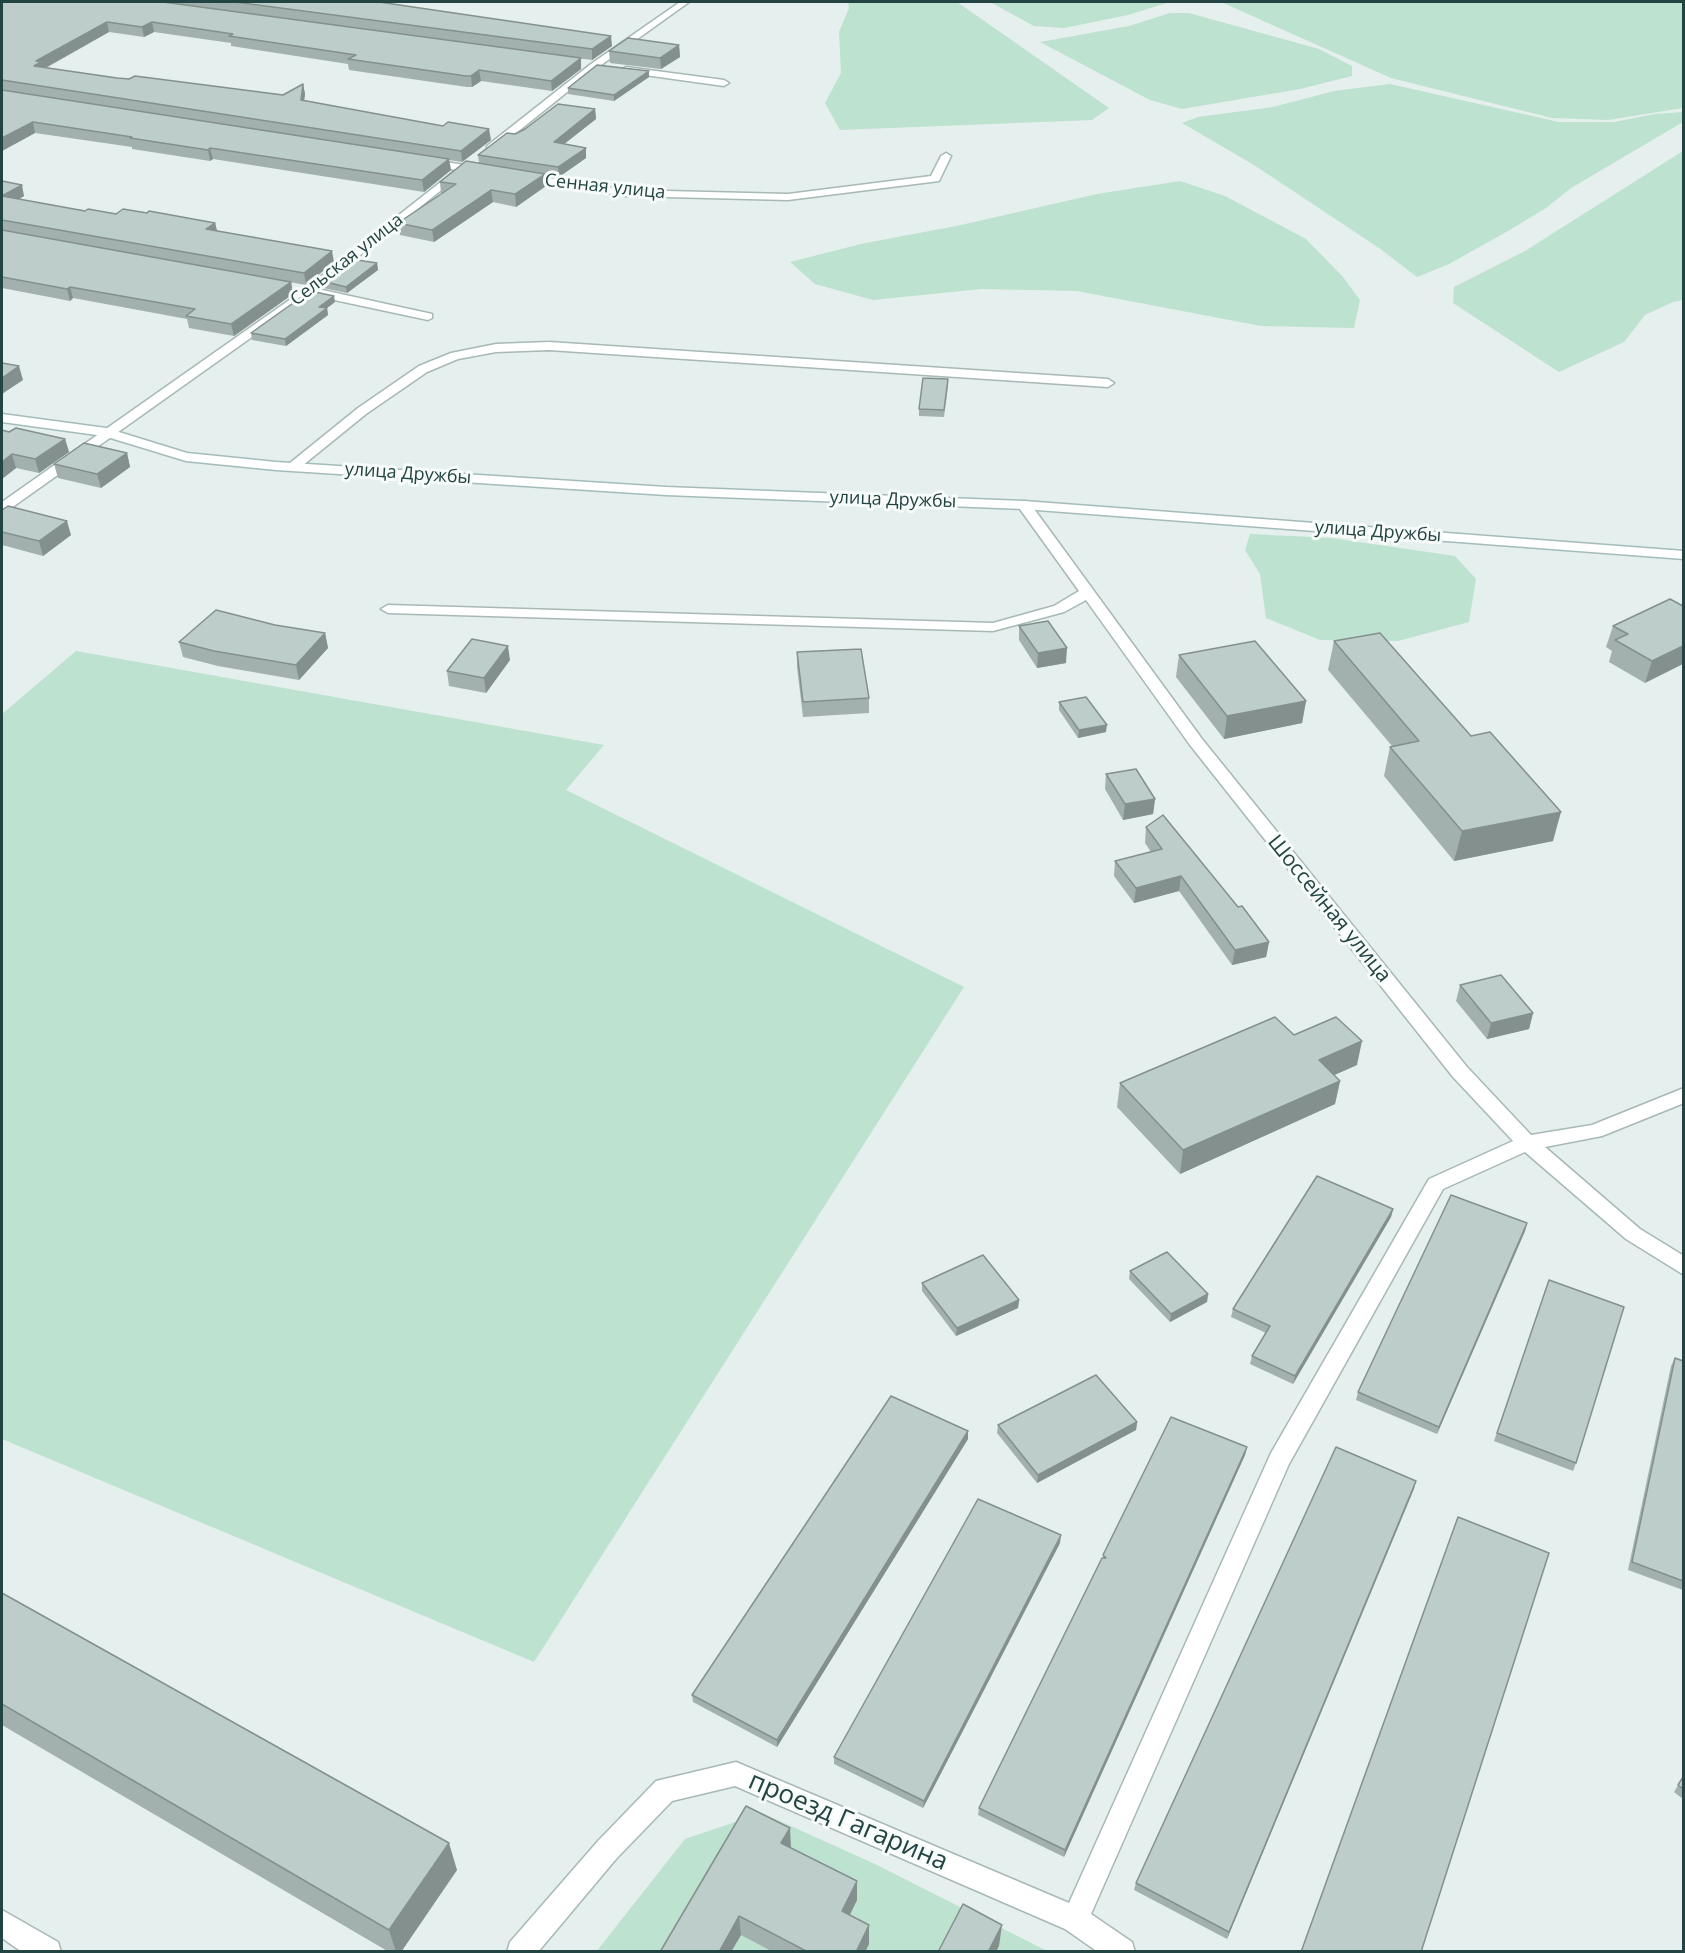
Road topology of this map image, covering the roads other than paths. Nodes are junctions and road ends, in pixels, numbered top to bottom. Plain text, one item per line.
1 (685, 2) edge
2 (617, 69) edge
3 (724, 83) dead end
4 (946, 156) dead end
5 (418, 161) edge
6 (474, 161) junction
7 (499, 174) edge
8 (511, 175) edge
9 (303, 290) junction
10 (428, 316) dead end
11 (1108, 383) dead end
12 (2, 418) edge
13 (106, 432) junction
14 (292, 467) junction
15 (1024, 506) junction
16 (2, 508) edge
17 (1683, 555) edge
18 (1087, 593) junction
19 (388, 609) dead end
20 (1683, 1095) edge
21 (1527, 1143) junction
22 (1683, 1267) edge
23 (1075, 1919) junction
24 (2, 1923) edge
25 (48, 1952) edge
26 (520, 1952) edge
27 (1122, 1952) edge

1 - 6 street, Сельская улица
2 - 3 street
4 - 8 street, Сенная улица
5 - 6 street
6 - 7 street
6 - 9 street, Сельская улица
9 - 10 street
9 - 13 street, Сельская улица
11 - 14 street
12 - 13 street, улица Дружбы
13 - 14 street, улица Дружбы
13 - 16 street, Сельская улица
14 - 15 street, улица Дружбы
15 - 17 street, улица Дружбы
15 - 18 street, Шоссейная улица
18 - 19 street
18 - 21 street, Шоссейная улица
20 - 21 street
21 - 22 street, Шоссейная улица
21 - 23 street
23 - 26 street, проезд Гагарина
23 - 27 street, проезд Гагарина
24 - 25 street

